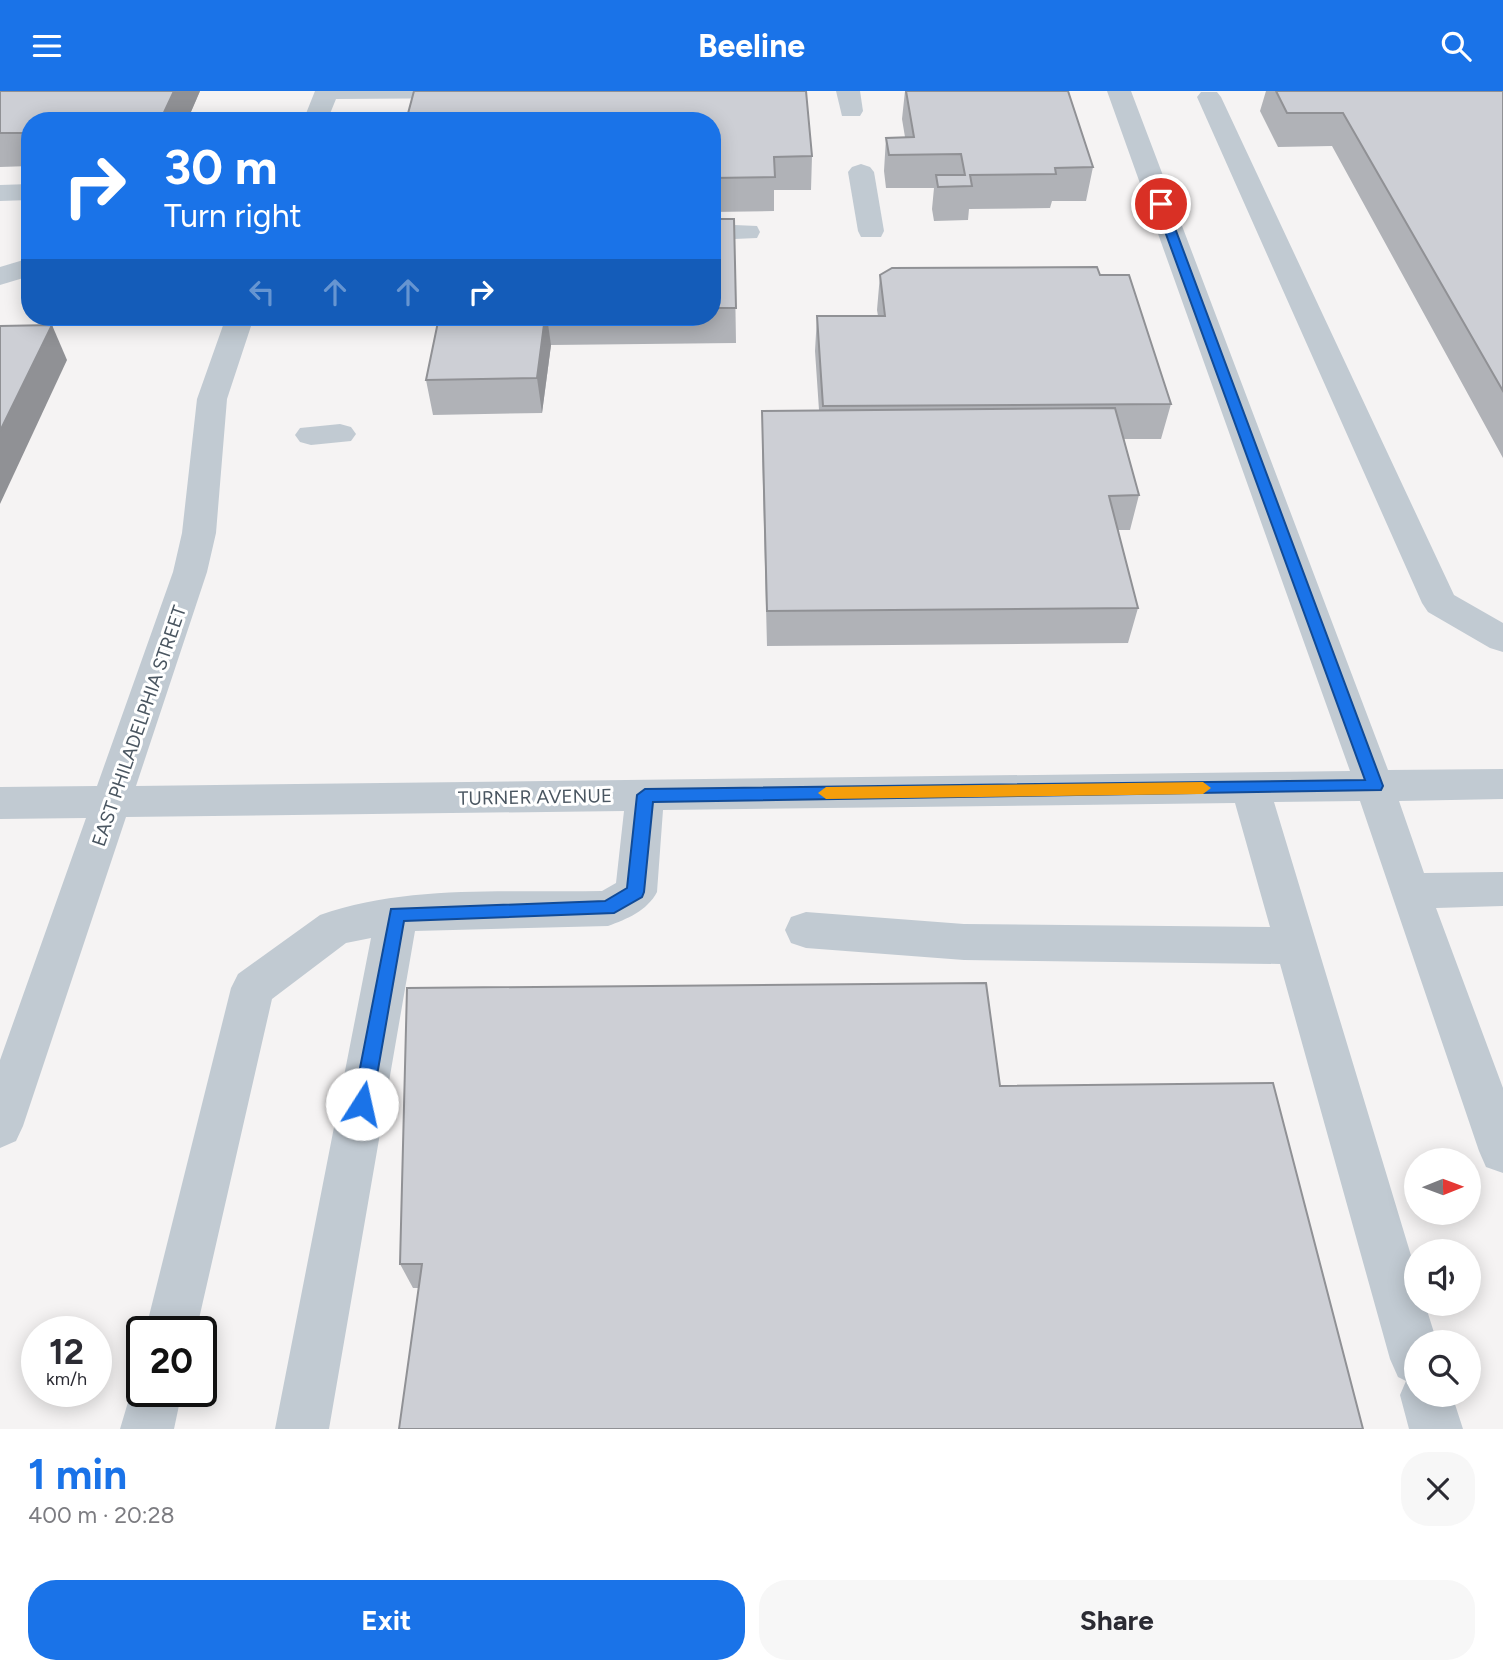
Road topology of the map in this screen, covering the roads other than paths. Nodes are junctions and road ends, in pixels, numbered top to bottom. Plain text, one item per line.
1 (327, 91) edge
2 (484, 91) edge
3 (1119, 91) edge
4 (1209, 97) dead end
5 (319, 112) edge
6 (861, 172) dead end
7 (21, 192) edge
8 (0, 193) edge
9 (871, 231) dead end
10 (721, 232) edge
11 (747, 232) dead end
12 (0, 248) edge
13 (21, 248) edge
14 (21, 269) edge
15 (0, 277) edge
16 (237, 326) edge
17 (1503, 639) edge
18 (1503, 784) edge
19 (1375, 786) junction
20 (1250, 787) junction
21 (645, 795) junction
22 (113, 802) junction
23 (0, 803) edge
24 (1503, 889) edge
25 (1409, 891) junction
26 (397, 914) junction
27 (806, 930) dead end
28 (1296, 946) junction
29 (0, 1126) edge
30 (1503, 1151) edge
31 (174, 1316) edge
32 (1408, 1330) edge
33 (152, 1407) edge
34 (1430, 1407) edge
35 (147, 1429) edge
36 (302, 1429) edge
37 (1436, 1429) edge

1 - 2 street
1 - 5 street
3 - 19 street
4 - 17 street
6 - 9 street
7 - 8 street
10 - 11 street
12 - 13 street
14 - 15 street
16 - 22 street, EAST PHILADELPHIA STREET
18 - 19 street, TURNER AVENUE
19 - 20 street, TURNER AVENUE
19 - 25 street
20 - 21 street, TURNER AVENUE
20 - 28 street
21 - 22 street, TURNER AVENUE
21 - 26 street
22 - 23 street, TURNER AVENUE
22 - 29 street, EAST PHILADELPHIA STREET
24 - 25 street
25 - 30 street
26 - 31 street
26 - 36 street
27 - 28 street
28 - 32 street
33 - 35 street
34 - 37 street

